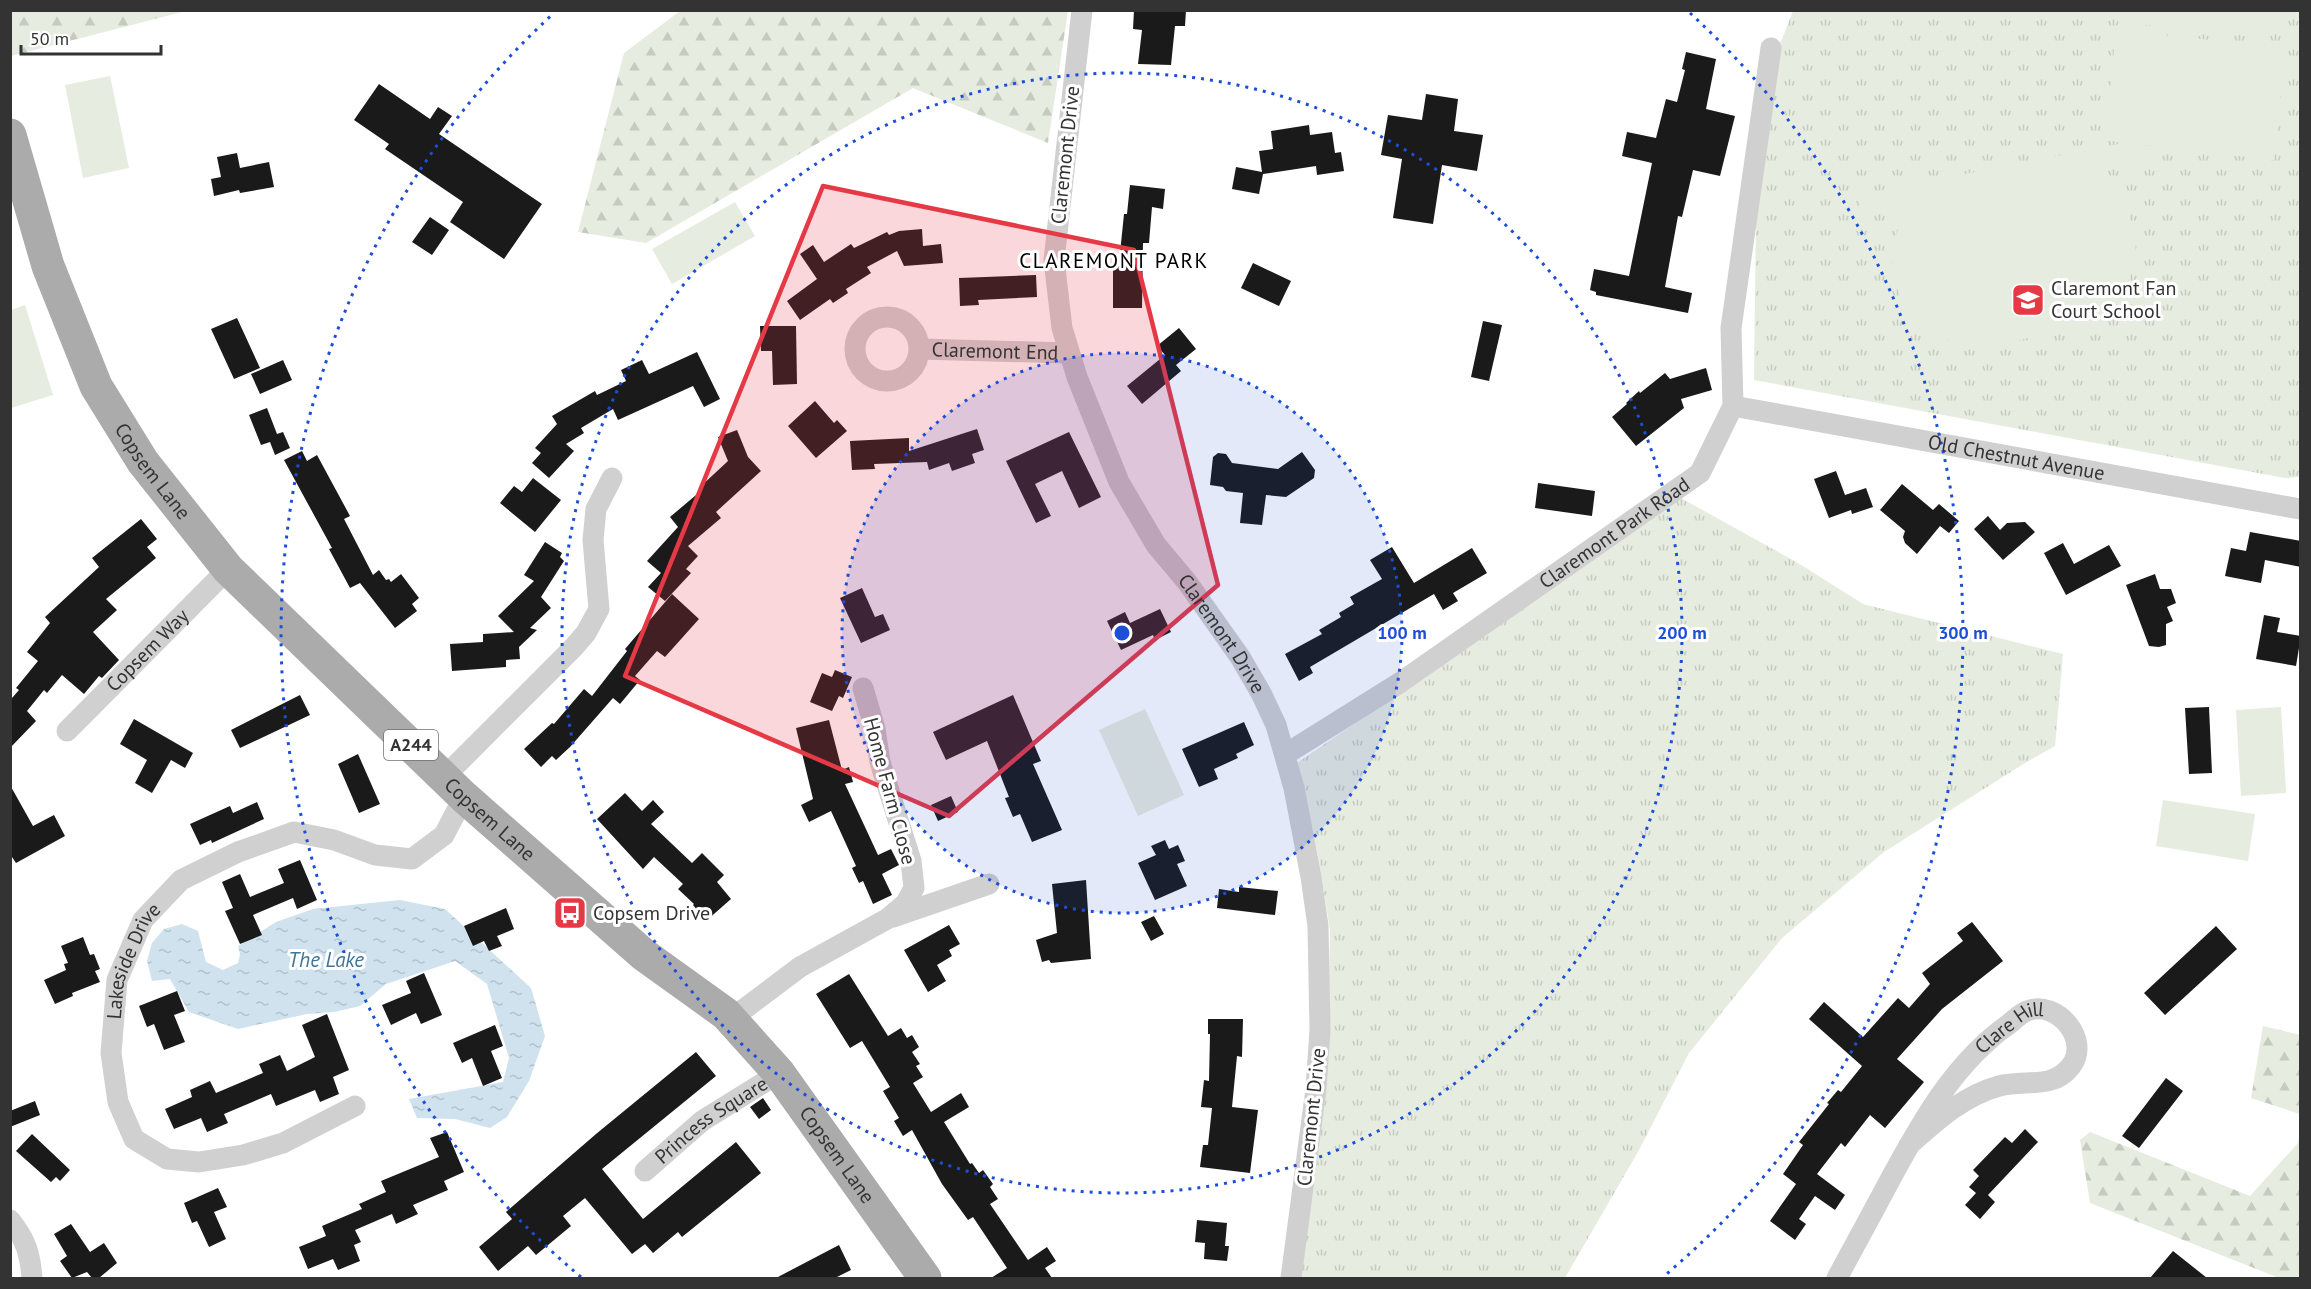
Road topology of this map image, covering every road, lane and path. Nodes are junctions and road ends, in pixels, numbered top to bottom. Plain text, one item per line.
1 (1082, 10) edge
2 (1771, 48) dead end
3 (10, 135) edge
4 (920, 350) dead end
5 (1069, 353) junction
6 (1733, 406) junction
7 (612, 478) dead end
8 (2301, 509) edge
9 (228, 569) junction
10 (863, 688) dead end
11 (67, 730) dead end
12 (1286, 754) junction
13 (454, 787) junction
14 (989, 884) dead end
15 (887, 919) junction
16 (731, 1019) junction
17 (779, 1073) junction
18 (355, 1106) dead end
19 (1909, 1145) junction
20 (645, 1171) dead end
21 (10, 1220) edge
22 (32, 1278) edge
23 (924, 1278) edge
24 (1291, 1278) edge
25 (1837, 1278) edge

1 - 5 street, Claremont Drive
2 - 6 street, Claremont Park Road
3 - 9 main road, Copsem Lane / A244
4 - 5 street, Claremont End
5 - 12 street, Claremont Drive
6 - 8 street, Old Chestnut Avenue
6 - 12 street, Claremont Park Road
7 - 13 street
9 - 11 street, Copsem Way
9 - 13 main road, Copsem Lane / A244
10 - 15 street, Home Farm Close
12 - 24 street, Claremont Drive
13 - 16 main road, Copsem Lane / A244
13 - 18 street, Lakeside Drive
14 - 15 street, Home Farm Close
15 - 16 street, Home Farm Close
16 - 17 main road, Copsem Lane / A244
17 - 20 street, Princess Square
17 - 23 main road, Copsem Lane / A244
19 - 19 street, Clare Hill
19 - 25 street, Clare Hill
21 - 22 street

